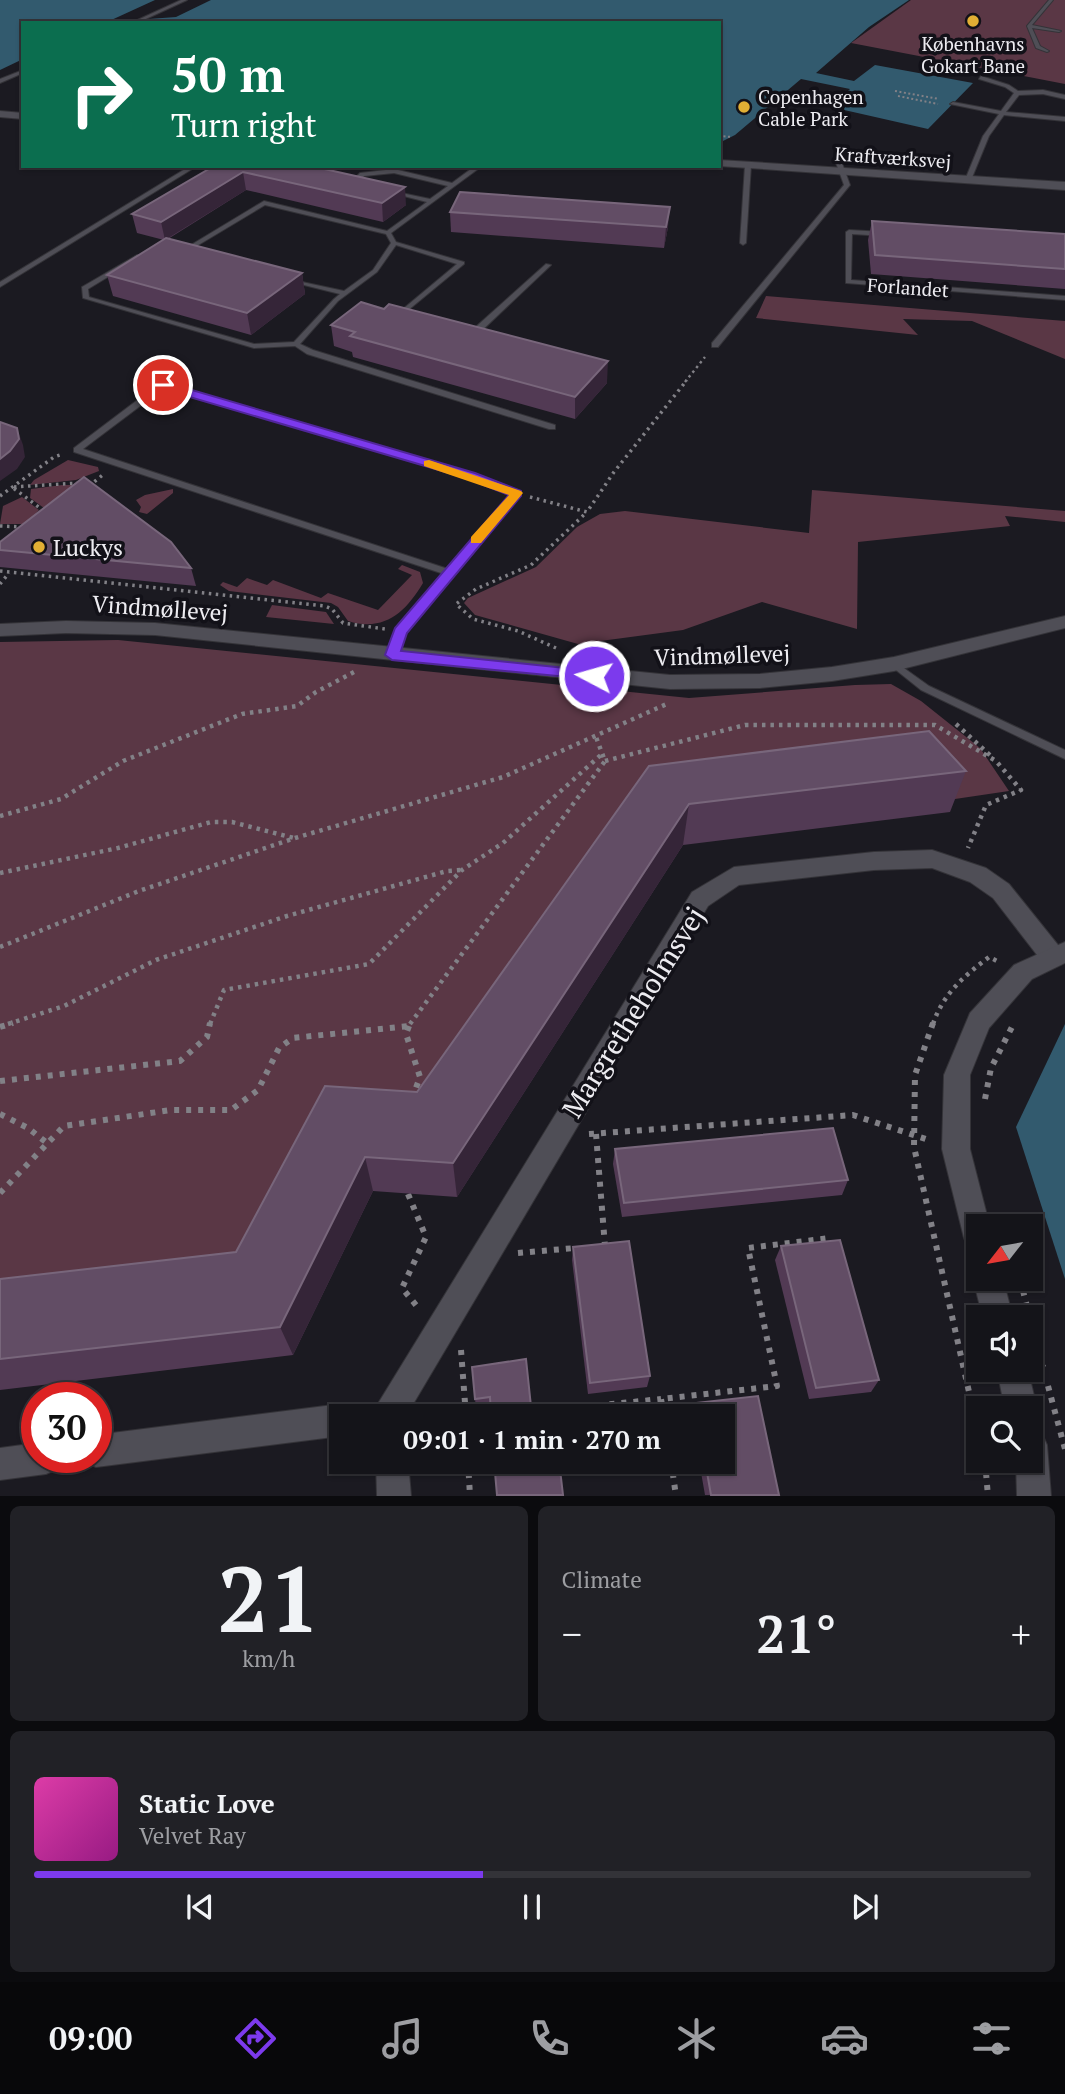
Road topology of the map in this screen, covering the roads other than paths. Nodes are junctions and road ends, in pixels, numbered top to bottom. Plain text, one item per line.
1 (185, 0) edge
2 (1051, 0) edge
3 (138, 21) edge
4 (1029, 26) junction
5 (1054, 38) dead end
6 (1049, 48) dead end
7 (21, 72) edge
8 (981, 78) dead end
9 (0, 81) edge
10 (1017, 93) junction
11 (1065, 97) edge
12 (953, 104) dead end
13 (1003, 113) junction
14 (0, 114) edge
15 (21, 116) edge
16 (1065, 119) edge
17 (903, 156) dead end
18 (721, 163) edge
19 (748, 165) junction
20 (191, 168) edge
21 (476, 168) edge
22 (842, 171) junction
23 (968, 180) junction
24 (453, 185) junction
25 (1065, 186) edge
26 (377, 187) edge
27 (390, 191) edge
28 (431, 201) junction
29 (388, 233) junction
30 (890, 235) edge
31 (394, 243) junction
32 (743, 243) dead end
33 (167, 250) edge
34 (142, 253) edge
35 (181, 253) junction
36 (193, 256) edge
37 (548, 265) dead end
38 (282, 278) edge
39 (0, 285) edge
40 (345, 293) junction
41 (1065, 298) edge
42 (411, 318) edge
43 (461, 332) edge
44 (296, 344) junction
45 (715, 345) road end
46 (552, 427) dead end
47 (448, 572) junction
48 (1065, 622) edge
49 (0, 630) edge
50 (392, 655) junction
51 (894, 664) junction
52 (1065, 755) edge
53 (1059, 955) edge
54 (972, 1214) edge
55 (391, 1404) edge
56 (329, 1422) edge
57 (112, 1449) edge
58 (21, 1461) edge
59 (0, 1464) edge
60 (1033, 1473) edge
61 (393, 1474) edge
62 (394, 1496) edge
63 (1034, 1496) edge

1 - 3 lane
2 - 4 lane
4 - 5 lane
4 - 6 lane
7 - 9 lane
8 - 10 lane
10 - 11 lane
10 - 13 lane
12 - 13 lane
13 - 16 lane
13 - 23 lane
14 - 15 street
17 - 22 lane
18 - 19 street, Kraftværksvej
19 - 22 street, Kraftværksvej
19 - 32 lane
20 - 39 lane
21 - 24 lane
22 - 23 street, Kraftværksvej
22 - 45 lane
23 - 25 street, Kraftværksvej
24 - 26 lane
24 - 28 lane
27 - 28 lane
28 - 29 lane
29 - 31 lane
29 - 35 lane
30 - 41 lane, Forlandet
31 - 40 lane
31 - 42 lane
33 - 35 lane
34 - 44 lane
35 - 36 lane
37 - 43 lane
38 - 40 lane
40 - 44 lane
44 - 46 lane
47 - 47 lane
47 - 50 lane
48 - 51 street, Vindmøllevej
49 - 50 street, Vindmøllevej
50 - 51 street, Vindmøllevej
51 - 52 lane
53 - 54 street
53 - 55 street, Margretheholmsvej
56 - 57 street
58 - 59 street
60 - 63 street
61 - 62 street

